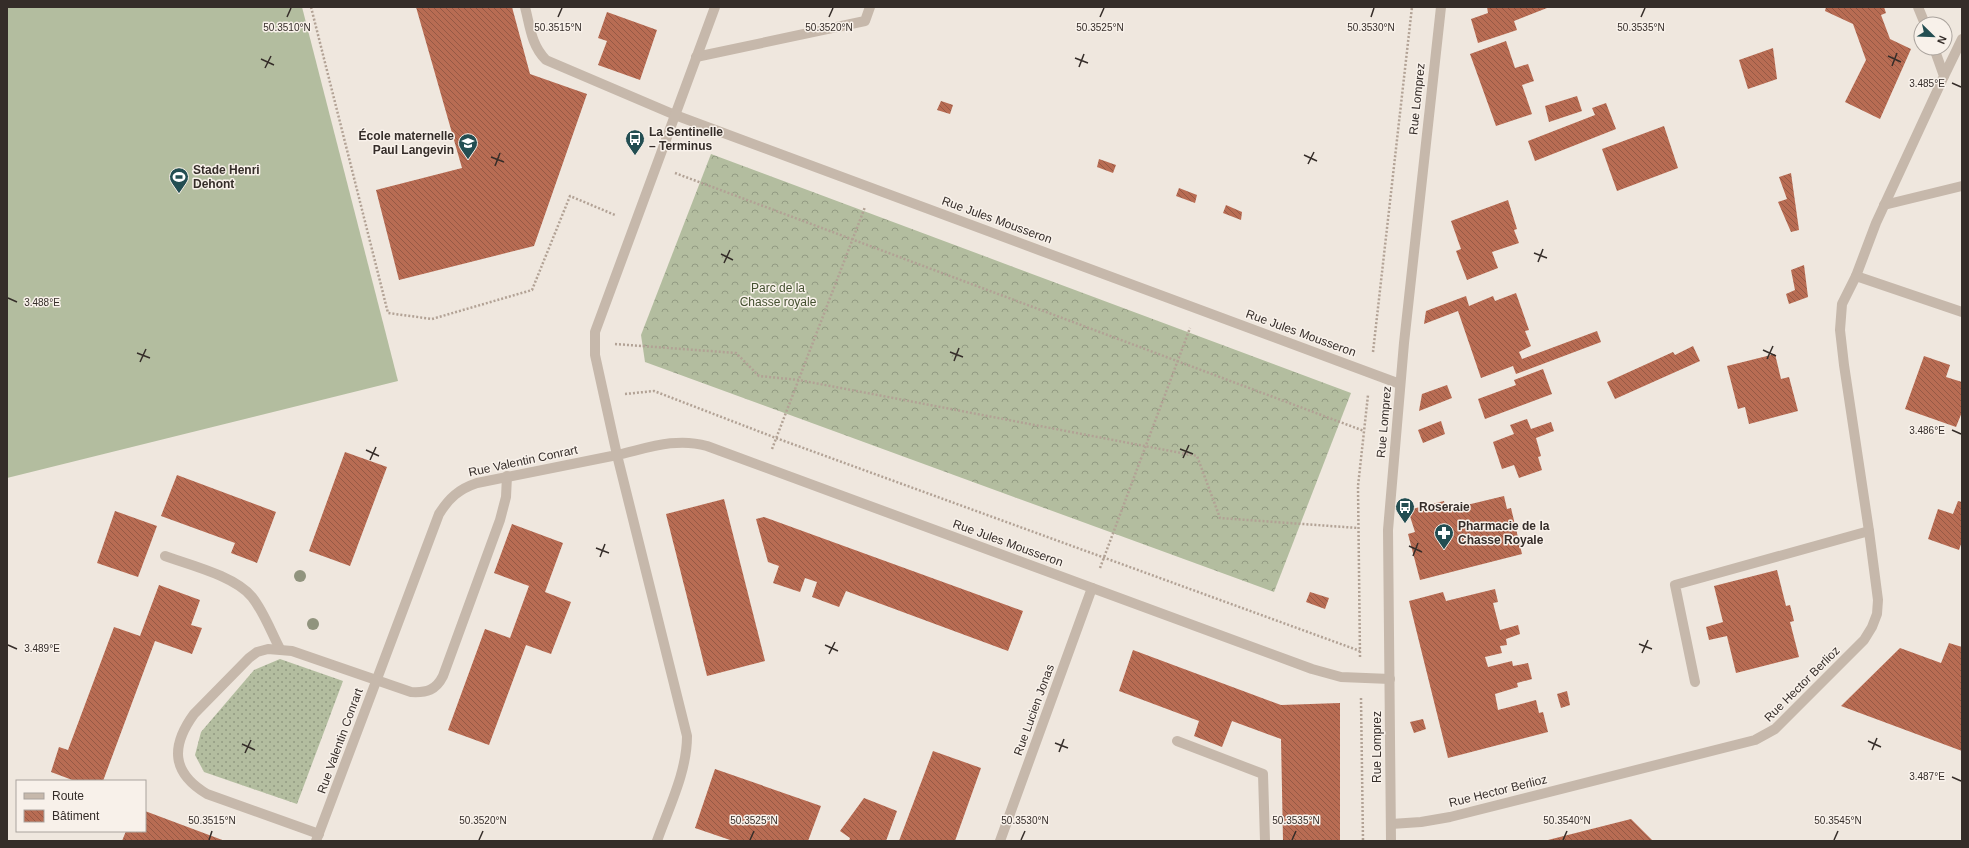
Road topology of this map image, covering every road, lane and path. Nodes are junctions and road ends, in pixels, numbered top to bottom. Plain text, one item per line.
1 (311, 7) edge
2 (525, 7) edge
3 (715, 7) edge
4 (870, 7) edge
5 (1412, 7) edge
6 (1441, 7) edge
7 (1962, 39) edge
8 (696, 56) junction
9 (1937, 56) edge
10 (1944, 76) junction
11 (675, 115) junction
12 (656, 165) junction
13 (1962, 186) edge
14 (872, 188) junction
15 (1884, 205) junction
16 (634, 223) junction
17 (852, 240) junction
18 (1856, 276) junction
19 (1197, 309) junction
20 (1962, 312) edge
21 (594, 342) junction
22 (1177, 361) junction
23 (1371, 374) junction
24 (799, 380) junction
25 (1400, 384) junction
26 (604, 397) junction
27 (1364, 431) junction
28 (776, 438) junction
29 (1145, 446) junction
30 (617, 455) junction
31 (766, 467) junction
32 (507, 476) junction
33 (1358, 528) junction
34 (1869, 531) junction
35 (164, 556) dead end
36 (1103, 558) junction
37 (1092, 588) junction
38 (280, 649) junction
39 (1360, 651) junction
40 (1361, 679) junction
41 (1390, 679) junction
42 (376, 680) junction
43 (1695, 682) dead end
44 (1177, 741) dead end
45 (1390, 824) junction
46 (318, 838) edge
47 (657, 841) edge
48 (1000, 841) edge
49 (1265, 841) edge
50 (1363, 841) edge
51 (1391, 841) edge

1 - 16 path
2 - 11 street, Rue Jules Mousseron
3 - 8 street
4 - 8 street
5 - 23 path
6 - 25 street, Rue Lomprez
7 - 10 street, Rue Hector Berlioz
8 - 11 street
9 - 10 street
10 - 15 street, Rue Hector Berlioz
11 - 12 street
11 - 14 street, Rue Jules Mousseron
12 - 16 street
12 - 17 path
13 - 15 street
14 - 17 path
14 - 19 street, Rue Jules Mousseron
15 - 18 street, Rue Hector Berlioz
16 - 21 street
17 - 22 path
17 - 24 path
18 - 20 street
18 - 34 street, Rue Hector Berlioz
19 - 22 path
19 - 23 street, Rue Jules Mousseron
21 - 24 path
21 - 26 street
22 - 27 path
22 - 29 path
23 - 25 street, Rue Jules Mousseron
23 - 27 path
24 - 28 path
24 - 29 path
25 - 41 street, Rue Lomprez
26 - 28 path
26 - 30 street
27 - 33 path
28 - 31 path
28 - 36 path
29 - 33 path
29 - 36 path
30 - 31 street, Rue Jules Mousseron
30 - 32 street, Rue Valentin Conrart
30 - 47 street
31 - 37 street, Rue Jules Mousseron
32 - 42 street, Rue Valentin Conrart
32 - 42 street
33 - 39 path
34 - 43 street
34 - 45 street, Rue Hector Berlioz
35 - 38 street
36 - 37 path
36 - 39 path
37 - 40 street, Rue Jules Mousseron
37 - 48 street, Rue Lucien Jonas
38 - 42 street
38 - 46 street
39 - 40 path
40 - 41 street, Rue Jules Mousseron
40 - 50 path
41 - 45 street, Rue Lomprez
42 - 46 street, Rue Valentin Conrart
44 - 49 street
45 - 51 street, Rue Lomprez

